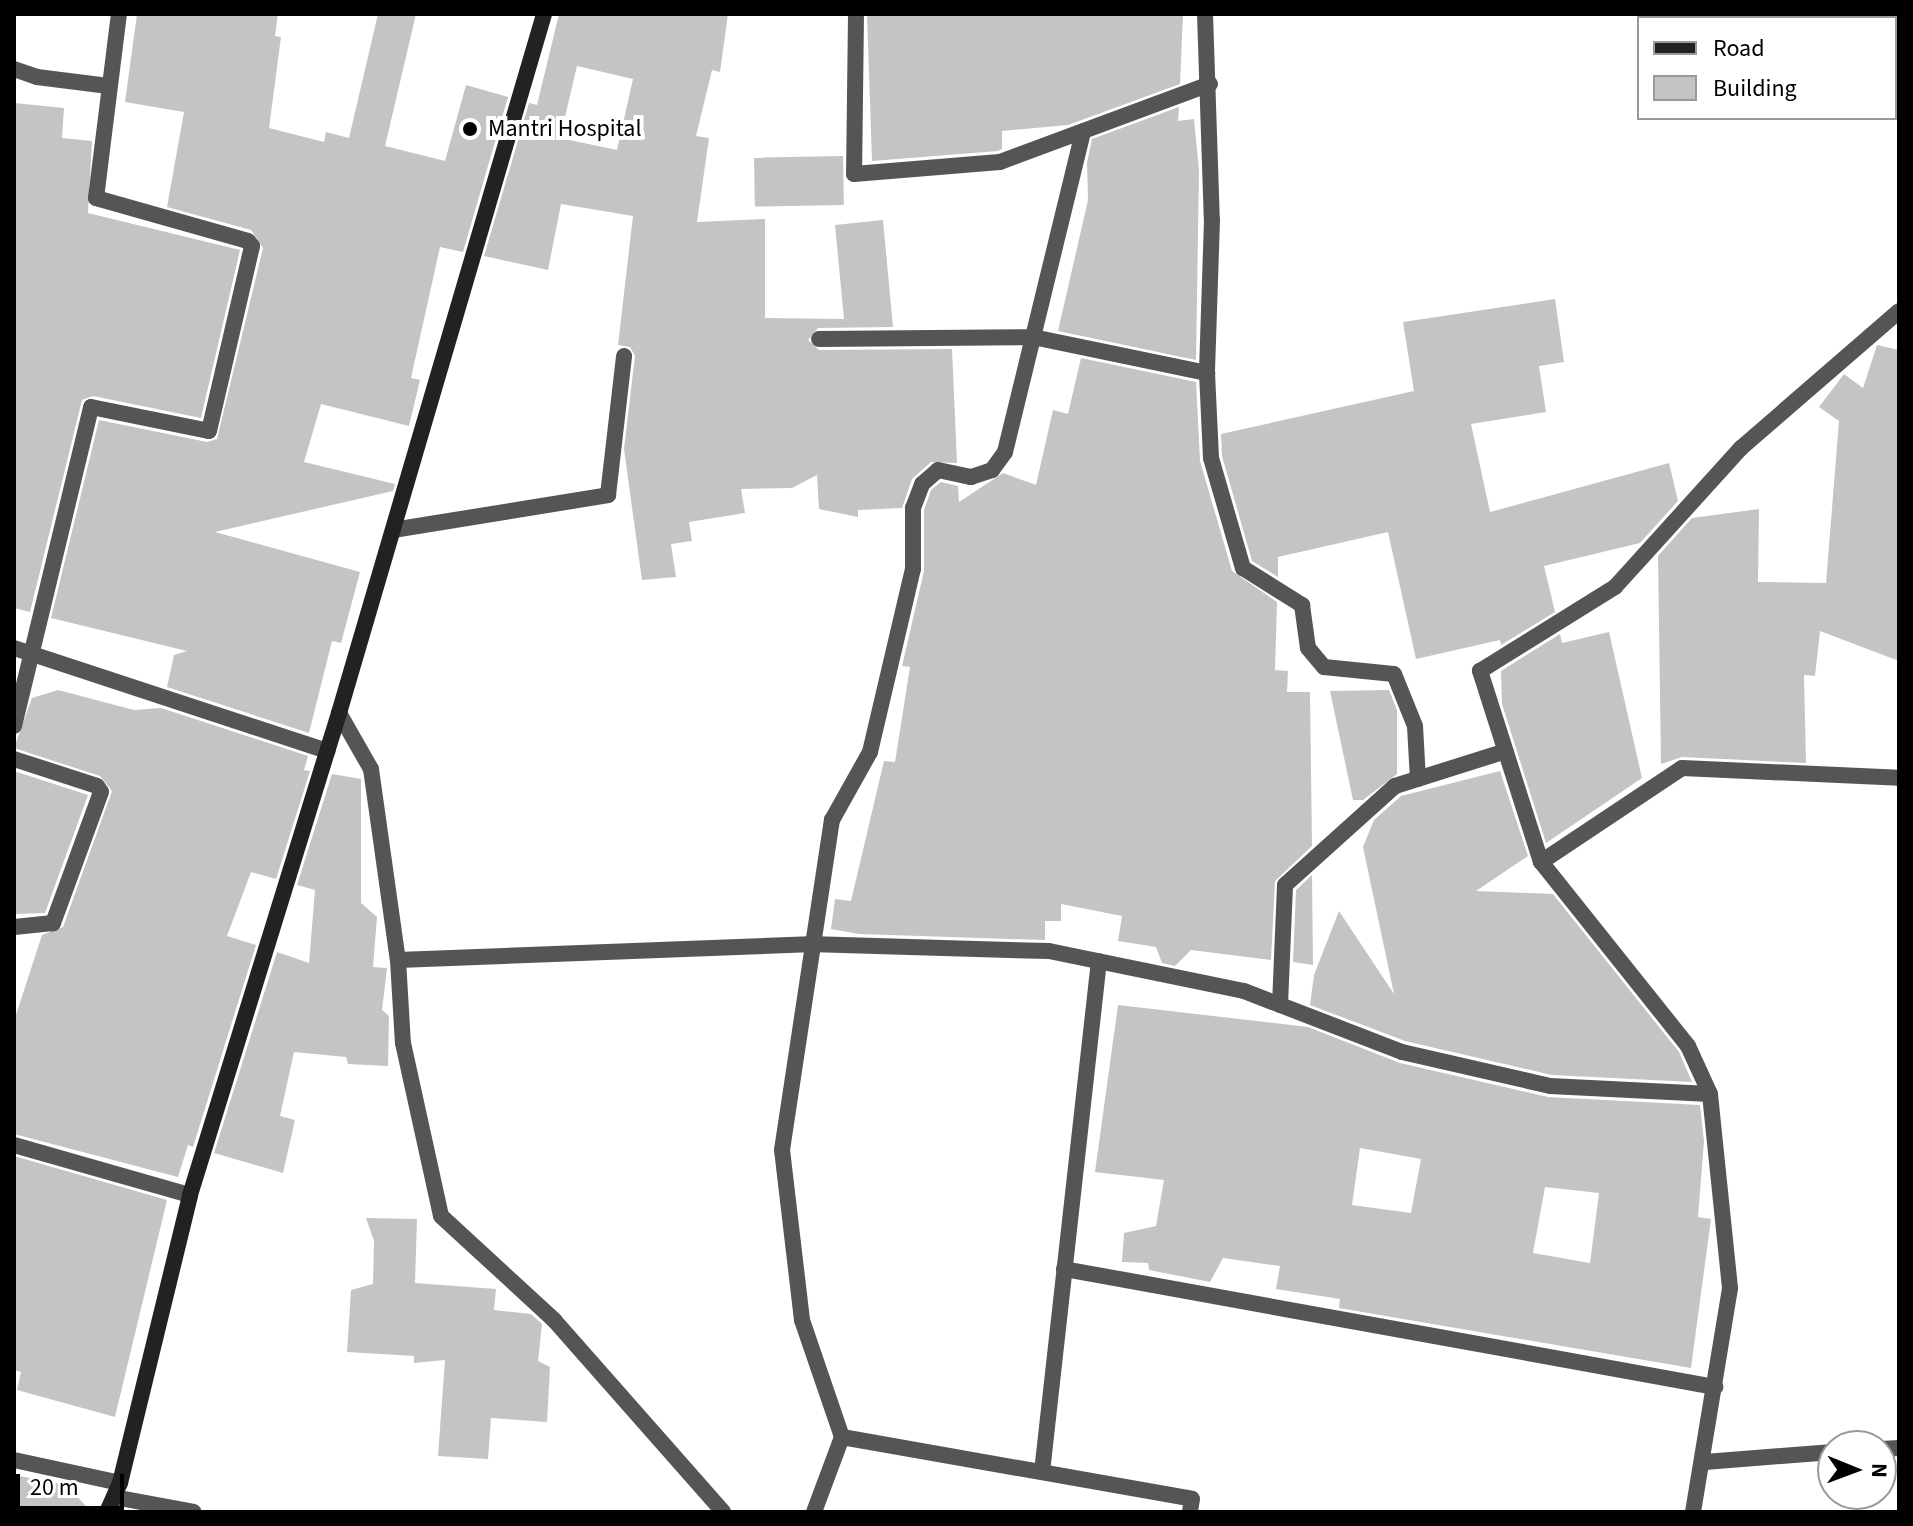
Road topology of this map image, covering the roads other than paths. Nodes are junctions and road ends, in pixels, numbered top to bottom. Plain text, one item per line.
1 (119, 14) edge
2 (544, 14) edge
3 (856, 14) edge
4 (1205, 14) edge
5 (14, 69) edge
6 (1210, 84) junction
7 (108, 86) junction
8 (1083, 131) junction
9 (1899, 311) edge
10 (1033, 337) junction
11 (819, 339) dead end
12 (624, 356) dead end
13 (1207, 373) junction
14 (393, 530) junction
15 (14, 648) edge
16 (35, 653) junction
17 (339, 713) junction
18 (14, 726) edge
19 (327, 751) junction
20 (1506, 751) junction
21 (14, 759) edge
22 (1899, 778) edge
23 (1418, 779) junction
24 (1541, 862) junction
25 (14, 927) edge
26 (809, 944) junction
27 (398, 960) junction
28 (1099, 961) junction
29 (1280, 1005) junction
30 (1710, 1094) junction
31 (14, 1145) edge
32 (190, 1195) junction
33 (1064, 1269) junction
34 (1715, 1387) junction
35 (842, 1437) junction
36 (1817, 1453) edge
37 (14, 1460) edge
38 (1705, 1462) junction
39 (1042, 1472) junction
40 (113, 1497) edge
41 (194, 1512) edge
42 (723, 1512) edge
43 (814, 1512) edge
44 (1190, 1512) edge
45 (1693, 1512) edge

1 - 7 street
2 - 14 street
3 - 8 street
4 - 6 street
5 - 7 street
6 - 8 street
6 - 13 street
7 - 16 street
8 - 10 street
9 - 20 street
10 - 11 street
10 - 13 street
10 - 26 street
12 - 14 street
13 - 23 street
14 - 17 street
15 - 16 street
16 - 18 street
16 - 19 street
17 - 19 street
17 - 27 street
19 - 32 street
20 - 23 street
20 - 24 street
21 - 25 street
22 - 24 street
23 - 29 street
24 - 30 street
26 - 27 street
26 - 28 street
26 - 35 street
27 - 42 street
28 - 29 street
28 - 33 street
29 - 30 street
30 - 34 street
31 - 32 street
32 - 40 street
33 - 34 street
33 - 39 street
34 - 38 street
35 - 39 street
35 - 43 street
36 - 38 street
37 - 40 street
38 - 45 street
39 - 44 street
40 - 41 street

